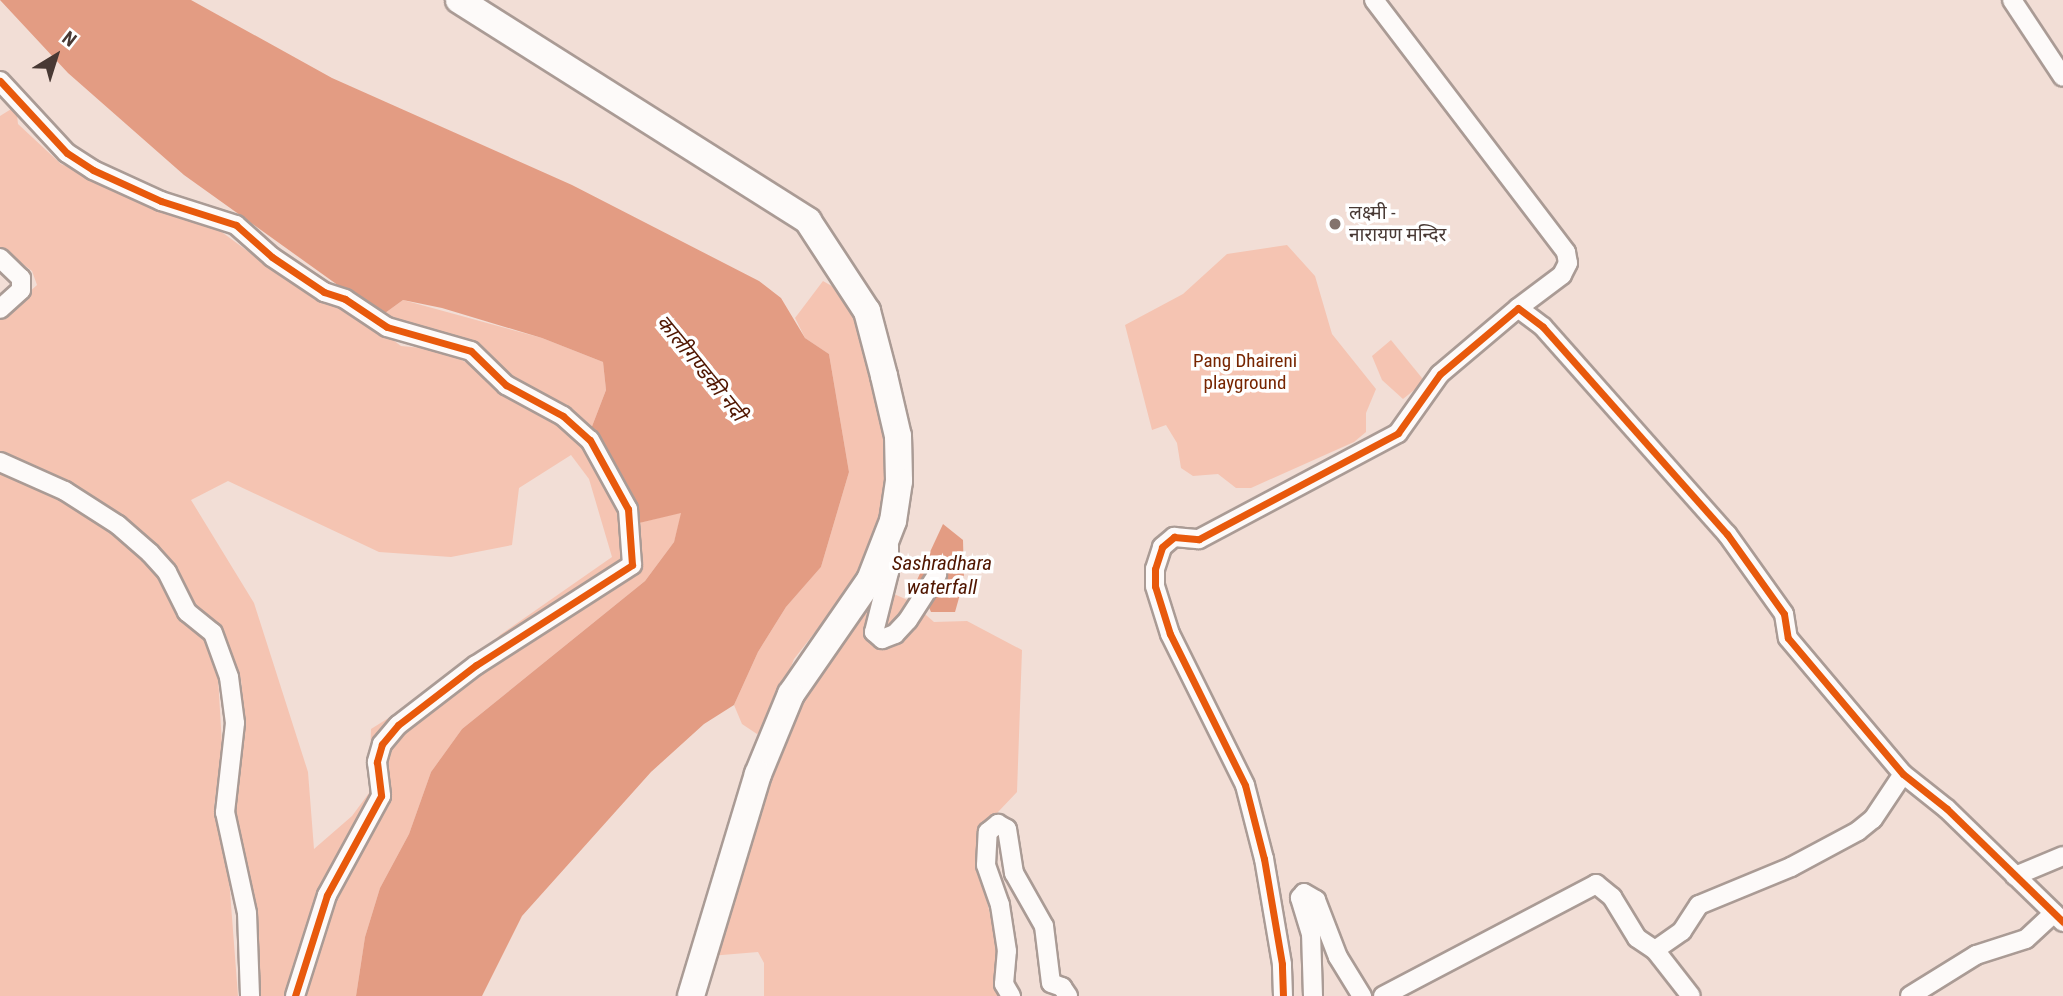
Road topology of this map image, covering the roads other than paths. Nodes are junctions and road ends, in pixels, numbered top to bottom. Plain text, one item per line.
1 (460, 0) edge
2 (1374, 0) edge
3 (2012, 0) edge
4 (2063, 77) edge
5 (0, 81) edge
6 (0, 258) edge
7 (1518, 308) junction
8 (0, 309) edge
9 (0, 462) edge
10 (894, 522) junction
11 (937, 575) dead end
12 (1903, 774) junction
13 (2063, 856) edge
14 (2015, 876) junction
15 (2059, 918) edge
16 (1655, 950) junction
17 (250, 996) edge
18 (295, 996) edge
19 (691, 996) edge
20 (1011, 996) edge
21 (1068, 996) edge
22 (1283, 996) edge
23 (1313, 996) edge
24 (1362, 996) edge
25 (1383, 996) edge
26 (1692, 996) edge
27 (1910, 996) edge

1 - 10 highway
2 - 7 street
3 - 4 street
5 - 18 street
6 - 8 street
7 - 12 street
7 - 22 street
9 - 17 street
10 - 11 street
10 - 19 highway
12 - 14 street
12 - 16 street
13 - 14 street
14 - 15 street
15 - 27 street
16 - 25 street
16 - 26 street
20 - 21 street
23 - 24 street

